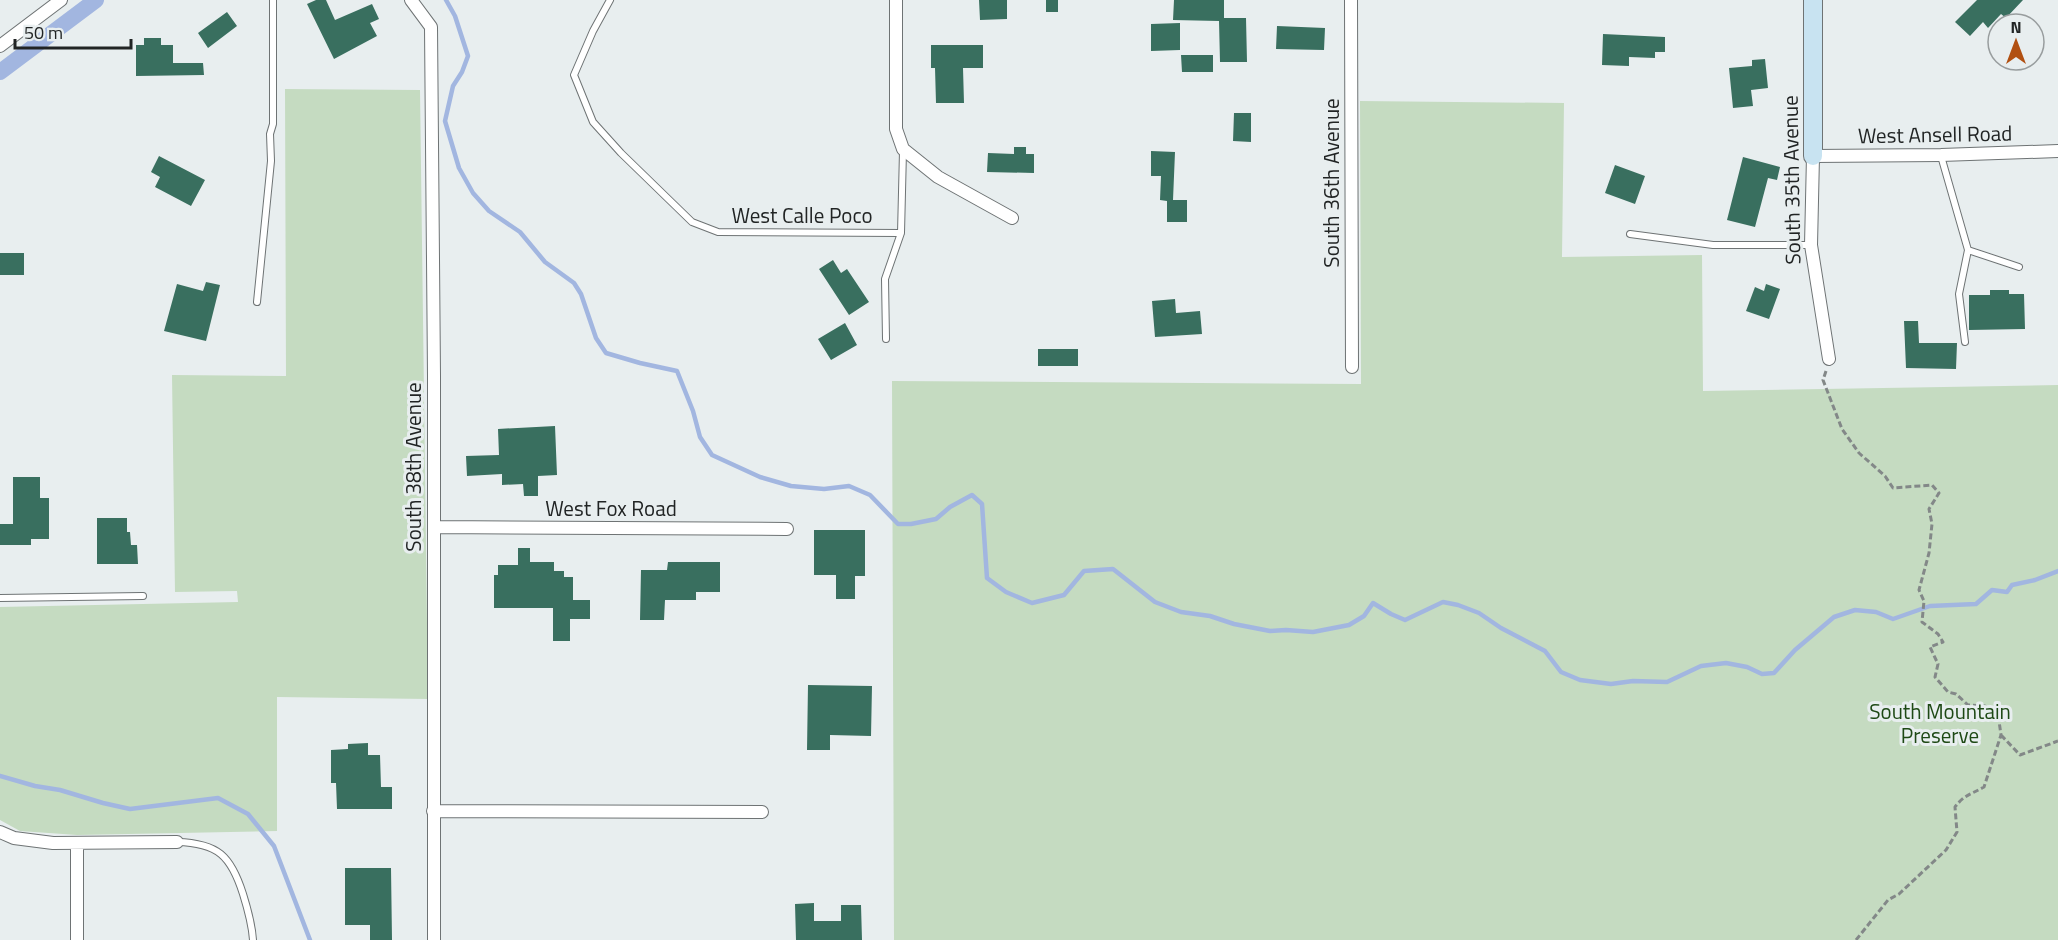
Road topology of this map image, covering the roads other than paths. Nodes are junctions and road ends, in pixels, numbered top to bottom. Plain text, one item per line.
1 (61, 0) edge
2 (273, 0) edge
3 (411, 0) edge
4 (610, 0) edge
5 (896, 0) edge
6 (1351, 0) edge
7 (1814, 0) edge
8 (0, 46) edge
9 (903, 149) junction
10 (2058, 152) edge
11 (1941, 155) junction
12 (1813, 156) junction
13 (1012, 218) dead end
14 (901, 233) junction
15 (1630, 234) dead end
16 (1811, 245) junction
17 (1968, 250) junction
18 (2019, 267) dead end
19 (257, 302) dead end
20 (886, 339) dead end
21 (1965, 342) dead end
22 (1829, 359) road end
23 (1352, 367) dead end
24 (434, 527) junction
25 (787, 530) dead end
26 (143, 596) dead end
27 (0, 598) edge
28 (433, 811) junction
29 (762, 812) dead end
30 (0, 832) edge
31 (177, 842) joint
32 (77, 843) junction
33 (77, 940) edge
34 (253, 940) edge
35 (434, 940) edge

1 - 8 street
2 - 19 lane
3 - 24 street, South 38th Avenue
4 - 14 lane, West Calle Poco
5 - 9 street
6 - 23 street, South 36th Avenue
7 - 12 street, South 35th Avenue
9 - 13 street
9 - 14 lane
10 - 11 street, West Ansell Road
11 - 12 street, West Ansell Road
11 - 17 lane
12 - 16 street, South 35th Avenue
14 - 20 lane
15 - 16 lane
16 - 22 street, South 35th Avenue
17 - 18 lane
17 - 21 lane
24 - 25 street, West Fox Road
24 - 28 street, South 38th Avenue
26 - 27 lane
28 - 29 street
28 - 35 street, South 38th Avenue
30 - 32 street
31 - 32 street
31 - 34 lane
32 - 33 street

